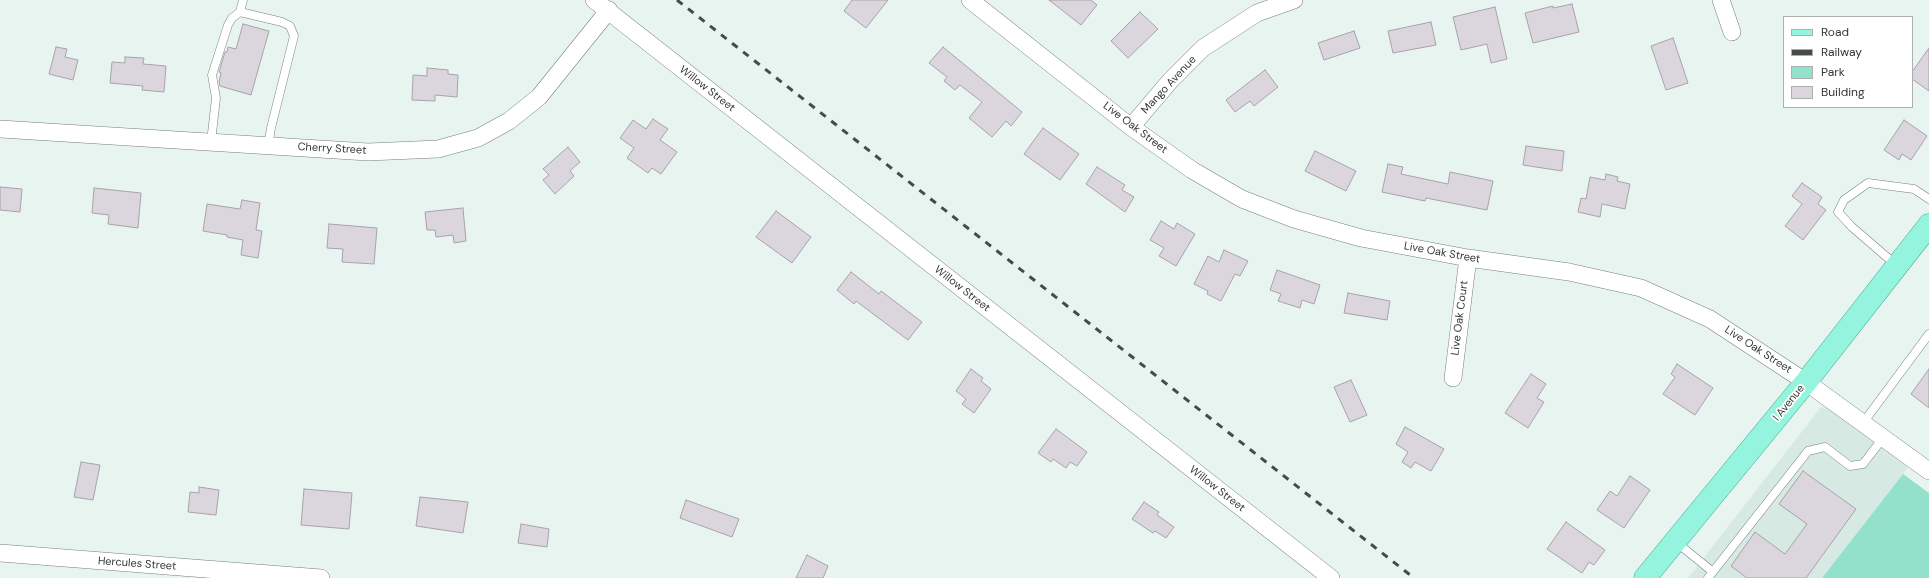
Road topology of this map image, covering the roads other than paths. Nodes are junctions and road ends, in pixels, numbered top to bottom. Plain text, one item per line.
1 (243, 0) edge
2 (594, 0) edge
3 (970, 0) edge
4 (1294, 0) edge
5 (1721, 0) edge
6 (609, 10) junction
7 (240, 12) junction
8 (1732, 32) dead end
9 (1131, 127) junction
10 (0, 129) edge
11 (211, 142) junction
12 (268, 146) junction
13 (1929, 199) edge
14 (1929, 226) edge
15 (1468, 258) junction
16 (1897, 266) junction
17 (1929, 334) edge
18 (1453, 378) dead end
19 (1806, 382) junction
20 (1863, 423) junction
21 (1883, 438) junction
22 (1929, 471) edge
23 (1676, 541) junction
24 (0, 553) edge
25 (1710, 575) edge
26 (322, 578) edge
27 (1330, 578) edge
28 (1645, 578) edge

1 - 7 lane
2 - 6 street, Willow Street
3 - 9 street, Live Oak Street
4 - 9 street, Mango Avenue
5 - 8 street
6 - 12 street, Cherry Street
6 - 27 street, Willow Street
7 - 11 lane
7 - 12 lane
9 - 15 street, Live Oak Street
10 - 11 street, Cherry Street
11 - 12 street, Cherry Street
13 - 16 lane
14 - 16 main road, I Avenue
15 - 18 street, Live Oak Court
15 - 19 street, Live Oak Street
16 - 19 main road, I Avenue
17 - 20 lane
19 - 20 street, Live Oak Street
19 - 23 main road, I Avenue
20 - 21 street, Live Oak Street
21 - 22 street, Live Oak Street
21 - 25 lane
23 - 25 lane
23 - 28 main road, I Avenue
24 - 26 street, Hercules Street

